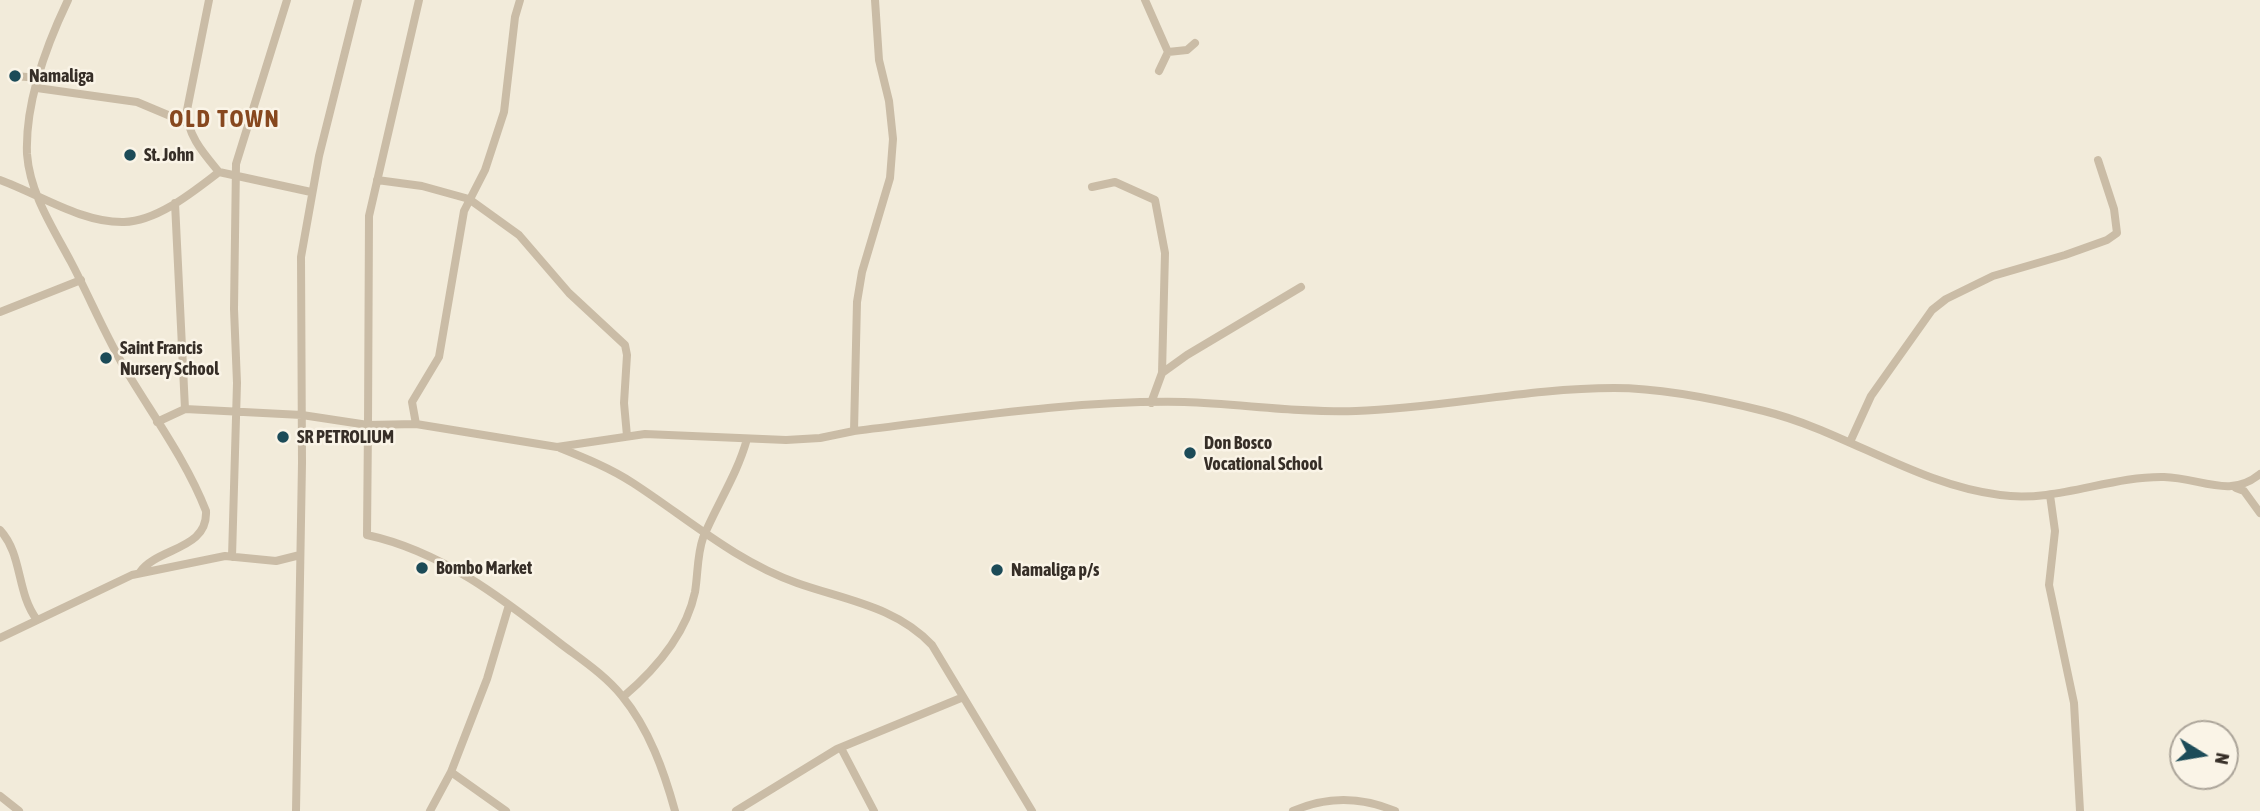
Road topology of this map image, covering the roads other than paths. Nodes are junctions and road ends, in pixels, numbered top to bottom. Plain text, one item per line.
1 (68, 0) edge
2 (209, 0) edge
3 (288, 0) edge
4 (358, 0) edge
5 (419, 0) edge
6 (520, 0) edge
7 (875, 0) edge
8 (1145, 0) edge
9 (1195, 43) dead end
10 (1168, 52) junction
11 (1159, 71) dead end
12 (15, 76) dead end
13 (39, 78) junction
14 (37, 88) junction
15 (187, 123) junction
16 (2098, 160) dead end
17 (219, 172) junction
18 (235, 177) junction
19 (0, 180) edge
20 (377, 180) junction
21 (1092, 187) dead end
22 (311, 192) junction
23 (37, 197) junction
24 (469, 199) junction
25 (174, 203) junction
26 (81, 280) junction
27 (1301, 287) dead end
28 (0, 312) edge
29 (1162, 373) junction
30 (1151, 403) junction
31 (185, 409) junction
32 (236, 412) junction
33 (302, 415) junction
34 (157, 422) junction
35 (416, 424) junction
36 (368, 425) junction
37 (854, 431) junction
38 (628, 436) junction
39 (747, 439) junction
40 (1850, 442) junction
41 (557, 447) junction
42 (2260, 474) edge
43 (2236, 488) junction
44 (2050, 495) junction
45 (2260, 513) edge
46 (0, 530) edge
47 (705, 534) junction
48 (300, 555) junction
49 (232, 556) junction
50 (140, 572) junction
51 (509, 606) junction
52 (37, 620) junction
53 (0, 638) edge
54 (624, 697) junction
55 (961, 698) junction
56 (841, 748) junction
57 (450, 772) junction
58 (0, 796) edge
59 (19, 811) edge
60 (296, 811) edge
61 (430, 811) edge
62 (506, 811) edge
63 (676, 811) edge
64 (736, 811) edge
65 (874, 811) edge
66 (1031, 811) edge
67 (1293, 811) edge
68 (1395, 811) edge
69 (2080, 811) edge

1 - 13 street
2 - 15 street
3 - 18 street
4 - 22 street
5 - 20 street
6 - 24 street
7 - 37 street
8 - 10 street
9 - 10 street
10 - 11 street
12 - 13 street
13 - 14 street
14 - 15 street
14 - 23 street
15 - 17 street
16 - 40 street
17 - 18 street
17 - 25 street
18 - 22 street
18 - 32 street
19 - 23 street
20 - 24 street
20 - 36 street
21 - 29 street
22 - 33 street
23 - 25 street
23 - 26 street
24 - 35 street
24 - 38 street
25 - 31 street
26 - 28 street
26 - 34 street
27 - 29 street
29 - 30 street
30 - 37 street
30 - 40 street
31 - 32 street
31 - 34 street
32 - 33 street
32 - 49 street
33 - 36 street
33 - 48 street
34 - 50 street
35 - 36 street
35 - 41 street
36 - 51 street
37 - 39 street
38 - 39 street
38 - 41 street
39 - 47 street
40 - 44 street
41 - 47 street
42 - 43 street
43 - 44 street
43 - 45 street
44 - 69 street
46 - 52 street
47 - 54 street
47 - 55 street
48 - 49 street
48 - 60 street
49 - 50 street
50 - 52 street
51 - 54 street
51 - 57 street
52 - 53 street
54 - 63 street
55 - 56 street
55 - 66 street
56 - 64 street
56 - 65 street
57 - 61 street
57 - 62 street
58 - 59 street
67 - 68 street

